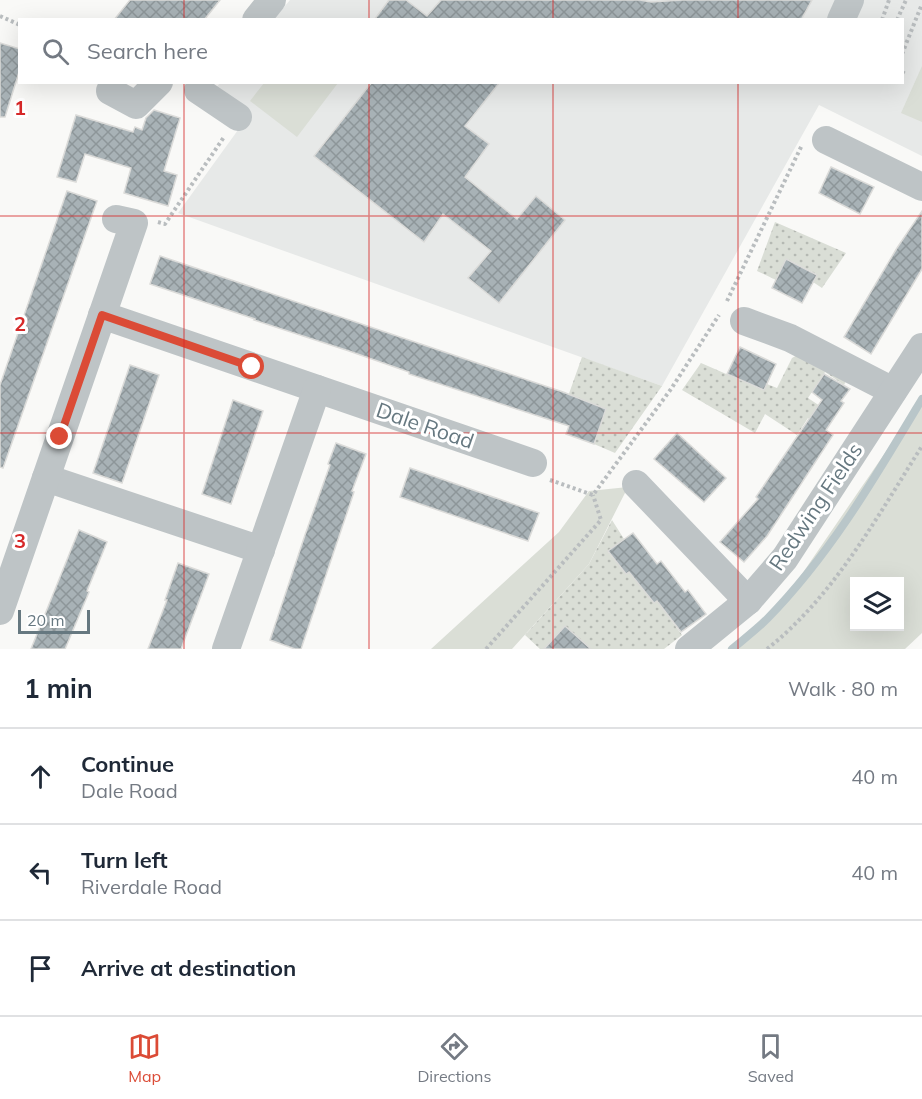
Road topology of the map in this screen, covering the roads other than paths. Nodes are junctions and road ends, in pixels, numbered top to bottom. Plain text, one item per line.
1 (272, 0) edge
2 (850, 0) edge
3 (258, 18) edge
4 (842, 18) edge
5 (157, 84) edge
6 (193, 85) edge
7 (110, 91) dead end
8 (238, 117) road end
9 (814, 142) road end
10 (922, 187) edge
11 (125, 221) road end
12 (730, 312) road end
13 (102, 315) junction
14 (922, 347) edge
15 (316, 389) junction
16 (893, 391) junction
17 (533, 463) road end
18 (46, 478) junction
19 (636, 484) dead end
20 (261, 550) junction
21 (6, 574) edge
22 (748, 601) junction
23 (0, 611) edge
24 (226, 649) edge
25 (690, 649) edge

1 - 3 street
2 - 4 street
5 - 7 street
6 - 8 street
9 - 10 street
11 - 13 street
12 - 16 street
13 - 15 street, Dale Road
13 - 18 street
14 - 16 street, Redwing Fields
15 - 17 street, Dale Road
15 - 20 street
16 - 22 street, Redwing Fields
18 - 20 street
18 - 21 street
19 - 22 street
20 - 24 street
21 - 23 street
22 - 25 street, Redwing Fields

